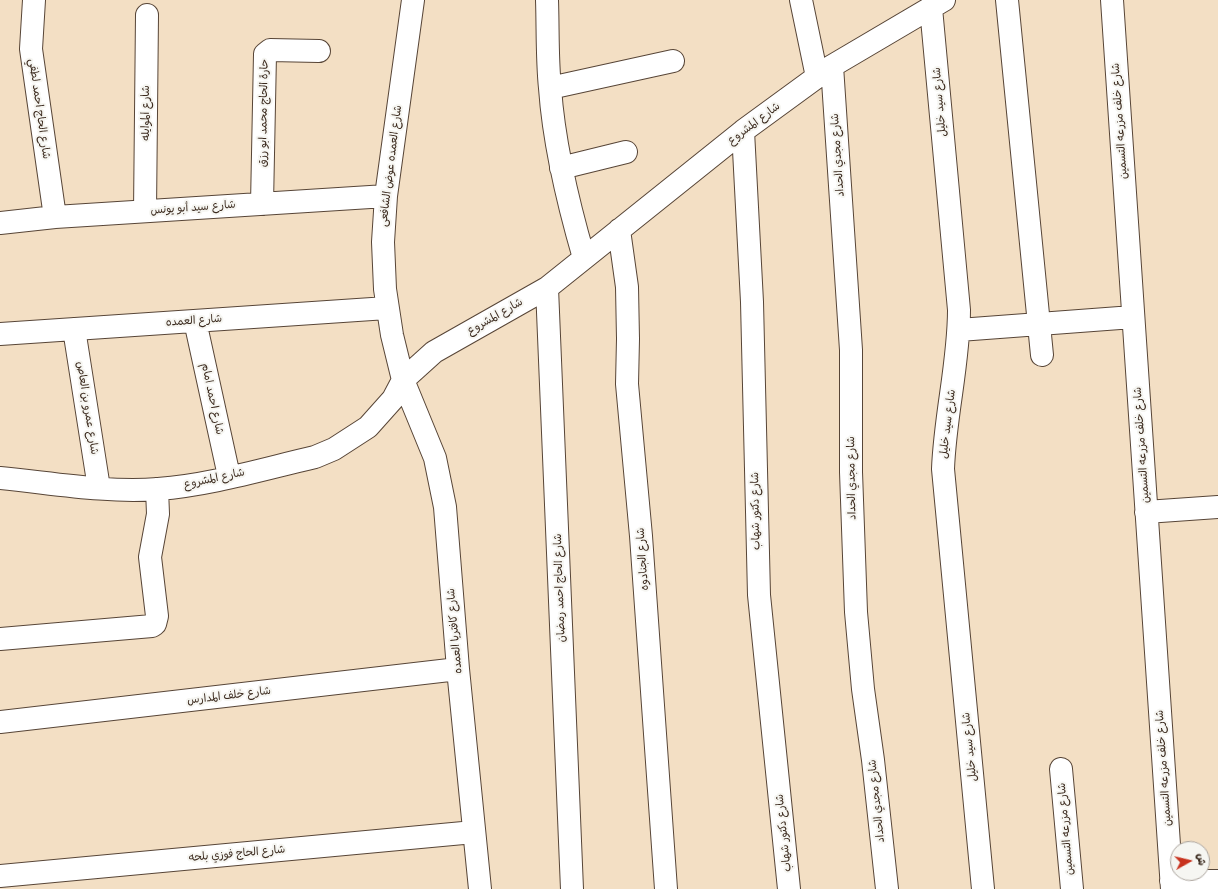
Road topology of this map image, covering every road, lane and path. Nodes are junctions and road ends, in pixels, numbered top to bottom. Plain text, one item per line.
1 (34, 0) edge
2 (412, 0) edge
3 (801, 0) edge
4 (1007, 0) edge
5 (1112, 0) edge
6 (541, 1) edge
7 (938, 4) edge
8 (147, 15) dead end
9 (319, 51) dead end
10 (673, 60) dead end
11 (824, 72) junction
12 (550, 88) junction
13 (743, 131) junction
14 (626, 152) dead end
15 (561, 168) junction
16 (386, 196) junction
17 (262, 204) junction
18 (145, 211) junction
19 (55, 217) junction
20 (0, 223) edge
21 (619, 230) junction
22 (584, 258) junction
23 (547, 288) junction
24 (387, 308) junction
25 (1133, 317) junction
26 (195, 321) junction
27 (1039, 325) junction
28 (74, 329) junction
29 (960, 330) junction
30 (0, 334) edge
31 (1042, 355) dead end
32 (402, 380) junction
33 (229, 476) junction
34 (0, 478) edge
35 (99, 488) junction
36 (158, 489) junction
37 (1218, 508) edge
38 (1146, 512) junction
39 (0, 639) edge
40 (458, 669) junction
41 (0, 722) edge
42 (1061, 769) dead end
43 (474, 832) junction
44 (0, 876) edge
45 (1218, 881) edge
46 (1172, 885) edge
47 (480, 889) edge
48 (572, 889) edge
49 (666, 889) edge
50 (790, 889) edge
51 (887, 889) edge
52 (983, 889) edge
53 (1072, 889) edge

1 - 19 street, شارع الحاج احمد لطفي
2 - 16 street, شارع العمده عوض الشافعى
3 - 11 street, شارع مجدي الحداد
4 - 27 street
5 - 25 street, شارع خلف مزرعه التسمين
6 - 12 street
7 - 11 street, شارع المشروع
7 - 29 street, شارع سيد خليل
8 - 18 street, شارع الموايله
9 - 17 street, حارة الحاج محمد ابو رزق
10 - 12 street
11 - 13 street, شارع المشروع
11 - 51 street, شارع مجدي الحداد
12 - 15 street
13 - 21 street, شارع المشروع
13 - 50 street, شارع دكتور شهاب
14 - 15 street
15 - 22 street
16 - 17 street, شارع سيد أبو يونس
16 - 24 street, شارع العمده عوض الشافعى
17 - 18 street, شارع سيد أبو يونس
18 - 19 street, شارع سيد أبو يونس
19 - 20 street, شارع سيد أبو يونس
21 - 22 street, شارع المشروع
21 - 49 street, شارع الجنادوه
22 - 23 street, شارع المشروع
23 - 32 street, شارع المشروع
23 - 48 street, شارع الحاج احمد رمضان
24 - 26 street, شارع العمده
24 - 32 street, شارع العمده عوض الشافعى
25 - 27 street
25 - 38 street, شارع خلف مزرعه التسمين
26 - 28 street, شارع العمده
26 - 33 street, شارع احمد امام
27 - 29 street
27 - 31 street
28 - 30 street, شارع العمده
28 - 35 street, شارع عمرو بن العاص
29 - 52 street, شارع سيد خليل
32 - 33 street, شارع المشروع
32 - 40 street, شارع كافتريا العمده
33 - 36 street, شارع المشروع
34 - 35 street, شارع المشروع
35 - 36 street, شارع المشروع
36 - 39 street
37 - 38 street
38 - 46 street, شارع خلف مزرعه التسمين
40 - 41 street, شارع خلف المدارس
40 - 43 street, شارع كافتريا العمده
42 - 53 street, شارع مزرعه التسمين
43 - 44 street, شارع الحاج فوزي بلحه
43 - 47 street, شارع كافتريا العمده
45 - 46 street

